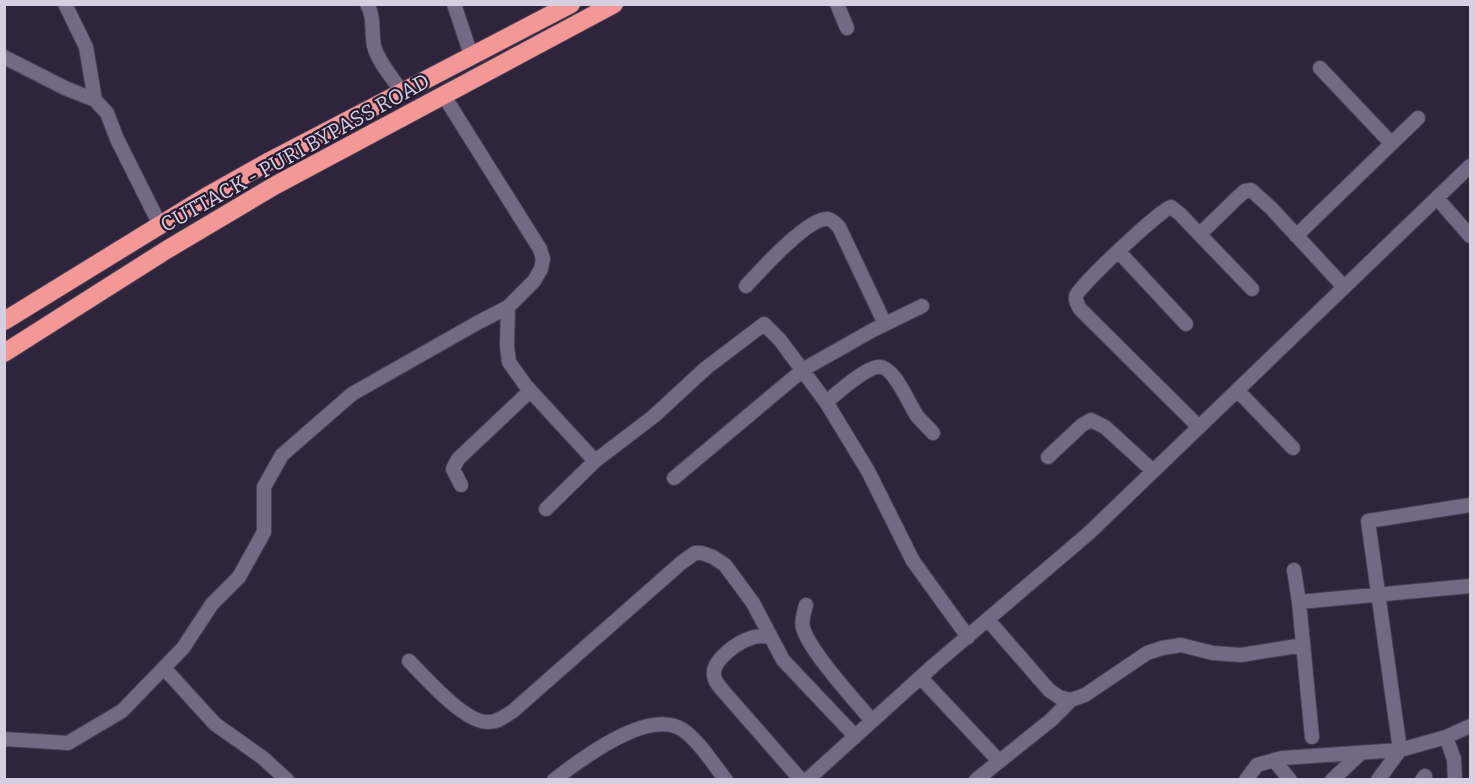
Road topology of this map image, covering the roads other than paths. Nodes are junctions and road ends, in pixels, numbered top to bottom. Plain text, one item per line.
1 (65, 4) edge
2 (367, 4) edge
3 (454, 4) edge
4 (571, 4) edge
5 (614, 4) edge
6 (837, 4) edge
7 (847, 28) dead end
8 (471, 55) junction
9 (4, 57) edge
10 (1320, 69) dead end
11 (401, 91) junction
12 (444, 96) junction
13 (95, 100) junction
14 (1418, 118) dead end
15 (1390, 143) junction
16 (1470, 166) edge
17 (1437, 198) junction
18 (160, 225) junction
19 (1200, 234) junction
20 (1296, 236) junction
21 (1470, 236) edge
22 (1119, 252) junction
23 (746, 286) dead end
24 (1344, 287) junction
25 (1252, 289) dead end
26 (922, 306) dead end
27 (508, 307) junction
28 (4, 321) edge
29 (885, 324) junction
30 (1186, 324) dead end
31 (4, 353) edge
32 (804, 369) junction
33 (1237, 390) junction
34 (531, 391) junction
35 (826, 402) junction
36 (1199, 427) junction
37 (933, 433) dead end
38 (1293, 448) dead end
39 (1048, 457) dead end
40 (596, 462) junction
41 (1153, 471) junction
42 (674, 478) dead end
43 (461, 485) dead end
44 (1470, 505) edge
45 (546, 508) dead end
46 (1294, 570) dead end
47 (1470, 586) edge
48 (1378, 594) junction
49 (1299, 602) junction
50 (806, 605) dead end
51 (988, 620) junction
52 (770, 636) junction
53 (968, 637) junction
54 (1303, 645) junction
55 (409, 661) dead end
56 (164, 668) junction
57 (921, 678) junction
58 (1071, 700) junction
59 (872, 721) junction
60 (1470, 726) edge
61 (855, 736) junction
62 (1312, 737) dead end
63 (1446, 737) junction
64 (4, 739) edge
65 (1400, 750) junction
66 (1360, 754) junction
67 (1274, 760) junction
68 (999, 761) junction
69 (287, 780) edge
70 (554, 780) edge
71 (726, 780) edge
72 (801, 780) edge
73 (807, 780) edge
74 (976, 780) edge
75 (1246, 780) edge
76 (1290, 780) edge
77 (1332, 780) edge
78 (1378, 780) edge
79 (1455, 780) edge

1 - 13 street
2 - 11 street
3 - 8 street
4 - 8 highway, CUTTACK - PURI BYPASS ROAD
5 - 12 highway, CUTTACK - PURI BYPASS ROAD
6 - 7 street
8 - 11 highway, CUTTACK - PURI BYPASS ROAD
9 - 13 street
10 - 15 street
11 - 18 highway, CUTTACK - PURI BYPASS ROAD
12 - 27 street
12 - 31 highway, CUTTACK - PURI BYPASS ROAD
13 - 18 street
14 - 15 street
15 - 20 street
16 - 17 street
17 - 21 street
17 - 24 street
18 - 28 highway, CUTTACK - PURI BYPASS ROAD
19 - 20 street
19 - 22 street
19 - 25 street
20 - 24 street
22 - 30 street
22 - 36 street
23 - 29 street
24 - 33 street
26 - 29 street
27 - 34 street
27 - 56 street
29 - 32 street
32 - 35 street
32 - 40 street
32 - 42 street
33 - 36 street
33 - 38 street
34 - 40 street
34 - 43 street
35 - 37 street
35 - 53 street
36 - 41 street
39 - 41 street
40 - 45 street
41 - 51 street
44 - 48 street
46 - 49 street
47 - 48 street
48 - 49 street
48 - 65 street
49 - 54 street
50 - 59 street
51 - 53 street
51 - 58 street
52 - 55 street
52 - 61 street
52 - 72 street
53 - 57 street
54 - 58 street
54 - 62 street
56 - 64 street
56 - 69 street
57 - 59 street
57 - 68 street
58 - 68 street
59 - 61 street
60 - 63 street
61 - 73 street
63 - 65 street
63 - 79 street
65 - 66 street
65 - 78 street
66 - 67 street
66 - 77 street
67 - 75 street
67 - 76 street
68 - 74 street
70 - 71 street

